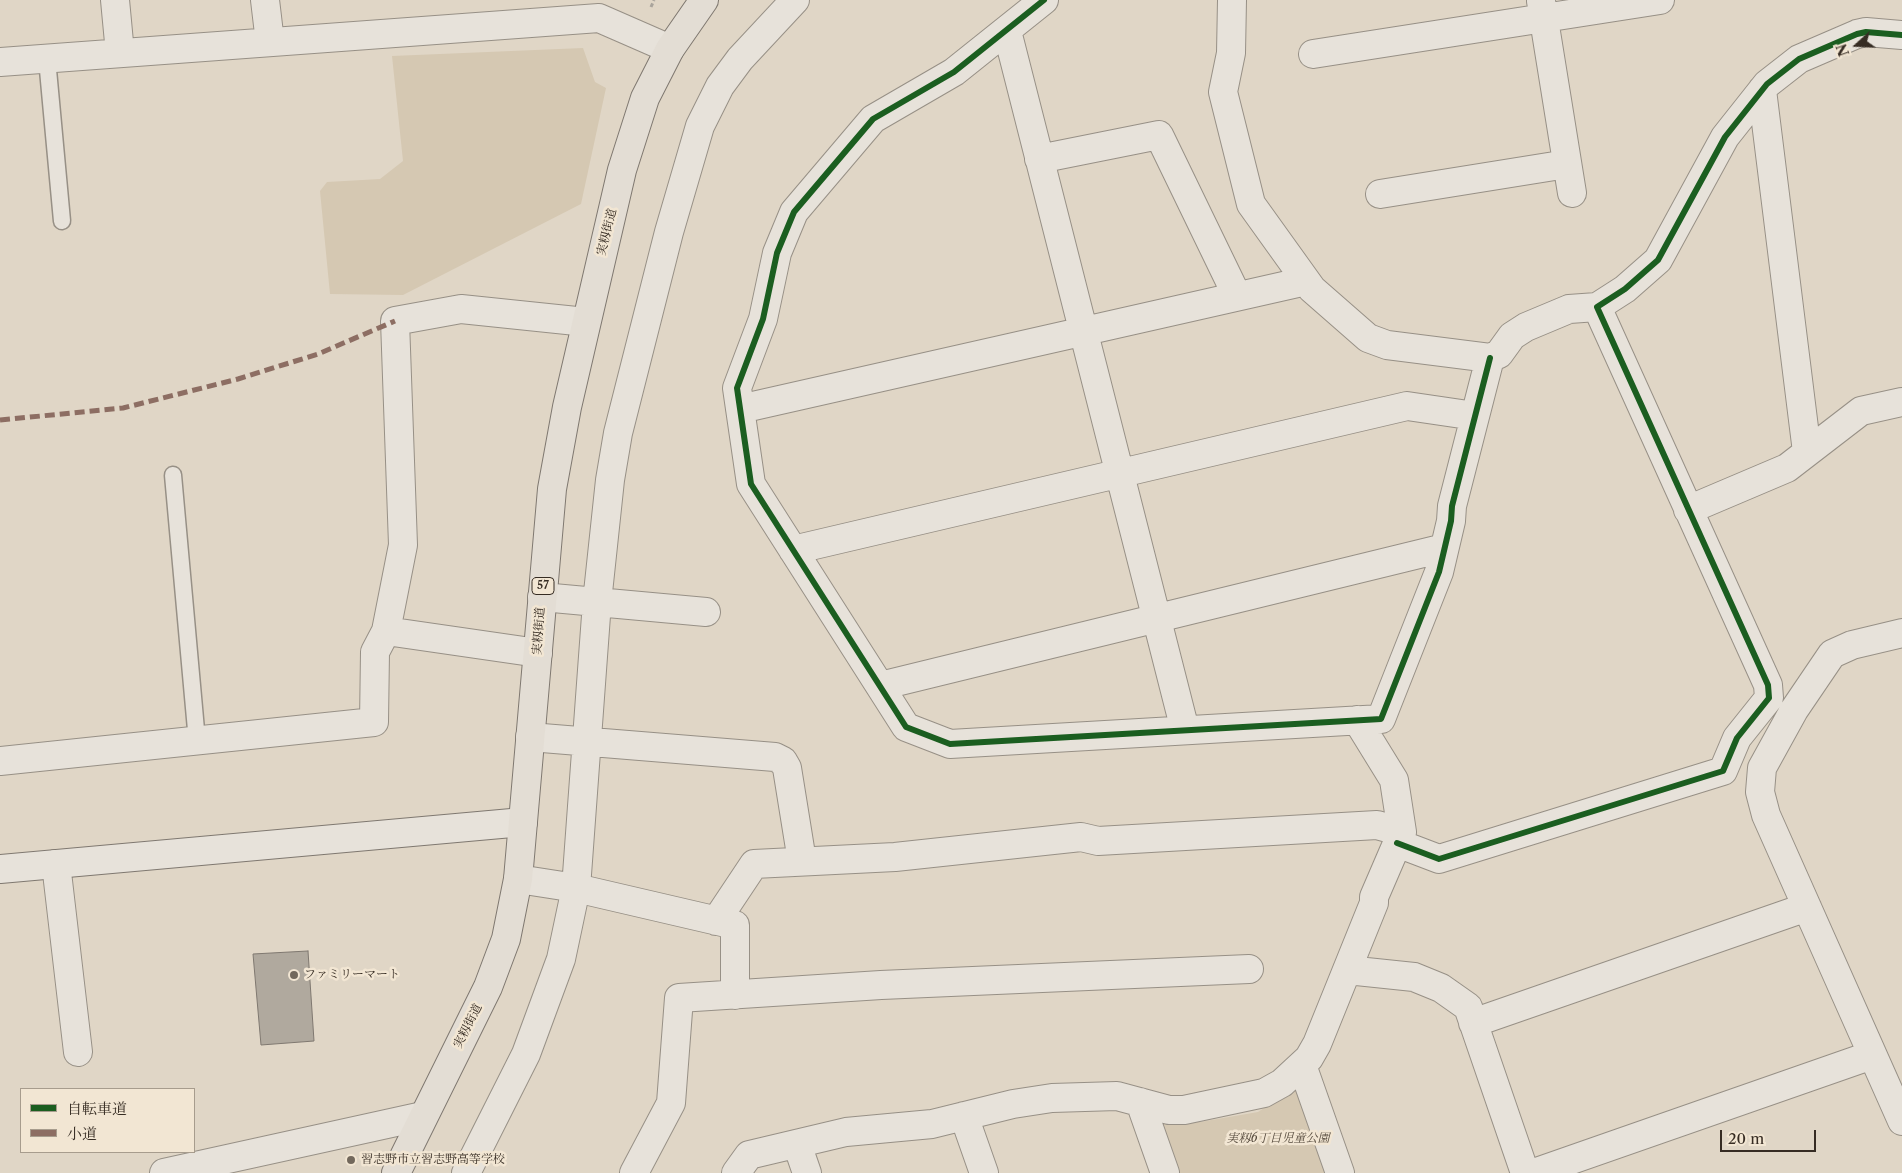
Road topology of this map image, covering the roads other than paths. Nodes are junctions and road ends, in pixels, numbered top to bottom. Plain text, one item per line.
1 (115, 0) edge
2 (265, 0) edge
3 (704, 0) edge
4 (796, 0) edge
5 (1044, 0) edge
6 (1232, 0) edge
7 (1660, 0) edge
8 (1542, 9) edge
9 (1007, 31) junction
10 (1902, 37) edge
11 (270, 42) junction
12 (670, 49) junction
13 (120, 53) junction
14 (1313, 54) dead end
15 (47, 59) junction
16 (0, 62) edge
17 (1762, 90) junction
18 (1039, 159) junction
19 (1567, 164) junction
20 (1572, 193) dead end
21 (1380, 194) dead end
22 (62, 221) dead end
23 (1306, 281) junction
24 (1237, 296) junction
25 (1597, 307) junction
26 (586, 322) junction
27 (1083, 331) junction
28 (1490, 358) junction
29 (1902, 402) edge
30 (740, 409) junction
31 (1475, 416) junction
32 (1808, 452) junction
33 (1119, 474) junction
34 (173, 475) dead end
35 (1688, 510) junction
36 (1444, 548) junction
37 (793, 550) junction
38 (542, 597) junction
39 (597, 602) junction
40 (706, 612) dead end
41 (1156, 619) junction
42 (386, 631) junction
43 (1902, 632) edge
44 (538, 653) junction
45 (880, 686) junction
46 (1357, 720) junction
47 (1184, 730) junction
48 (530, 737) junction
49 (197, 741) junction
50 (586, 741) junction
51 (1730, 756) junction
52 (0, 761) edge
53 (1762, 768) junction
54 (523, 822) junction
55 (1399, 838) junction
56 (802, 861) junction
57 (56, 864) junction
58 (0, 869) edge
59 (518, 878) junction
60 (576, 888) junction
61 (1807, 908) junction
62 (716, 921) junction
63 (1249, 969) dead end
64 (1347, 970) junction
65 (735, 995) junction
66 (1473, 1023) junction
67 (78, 1052) dead end
68 (1872, 1054) junction
69 (1302, 1065) junction
70 (1140, 1102) junction
71 (423, 1116) junction
72 (964, 1116) junction
73 (1902, 1121) edge
74 (797, 1144) junction
75 (164, 1173) edge
76 (396, 1173) edge
77 (466, 1173) edge
78 (634, 1173) edge
79 (736, 1173) edge
80 (807, 1173) edge
81 (984, 1173) edge
82 (1166, 1173) edge
83 (1340, 1173) edge
84 (1525, 1173) edge
85 (1534, 1173) edge

1 - 13 street
2 - 11 street
3 - 12 main road, 実籾街道 / 57
4 - 39 street
5 - 9 street
6 - 23 street
7 - 8 street
8 - 14 street
8 - 19 street
9 - 18 street
9 - 30 street
10 - 17 street
11 - 12 street
11 - 13 street
12 - 26 main road, 実籾街道 / 57
13 - 15 street
15 - 16 street
15 - 22 lane
17 - 25 street
17 - 32 street
18 - 24 street
18 - 27 street
19 - 20 street
19 - 21 street
23 - 24 street
23 - 28 street
24 - 27 street
25 - 28 street
25 - 35 street
26 - 38 main road, 実籾街道 / 57
26 - 42 street
27 - 30 street
27 - 33 street
28 - 31 street
29 - 32 street
30 - 37 street
31 - 33 street
31 - 36 street
32 - 35 street
33 - 37 street
33 - 41 street
34 - 49 lane
35 - 51 street
36 - 41 street
36 - 46 street
37 - 45 street
38 - 39 street
38 - 44 main road, 実籾街道 / 57
39 - 40 street
39 - 50 street
41 - 45 street
41 - 47 street
42 - 44 street
42 - 49 street
43 - 53 street
44 - 48 main road, 実籾街道 / 57
45 - 47 street
46 - 47 street
46 - 55 street
48 - 50 street
48 - 54 main road, 実籾街道 / 57
49 - 52 street
50 - 56 street
50 - 60 street
51 - 53 street
51 - 55 street
53 - 61 street
54 - 57 street
54 - 59 main road, 実籾街道 / 57
55 - 56 street
55 - 64 street
56 - 62 street
57 - 58 street
57 - 67 street
59 - 60 street
59 - 71 main road, 実籾街道 / 57
60 - 62 street
60 - 77 street
61 - 66 street
61 - 68 street
62 - 65 street
63 - 65 street
64 - 66 street
64 - 69 street
65 - 78 street
66 - 84 street
68 - 73 street
68 - 85 street
69 - 70 street
69 - 83 street
70 - 72 street
70 - 82 street
71 - 75 street
71 - 76 main road, 実籾街道 / 57
72 - 74 street
72 - 81 street
74 - 79 street
74 - 80 street

